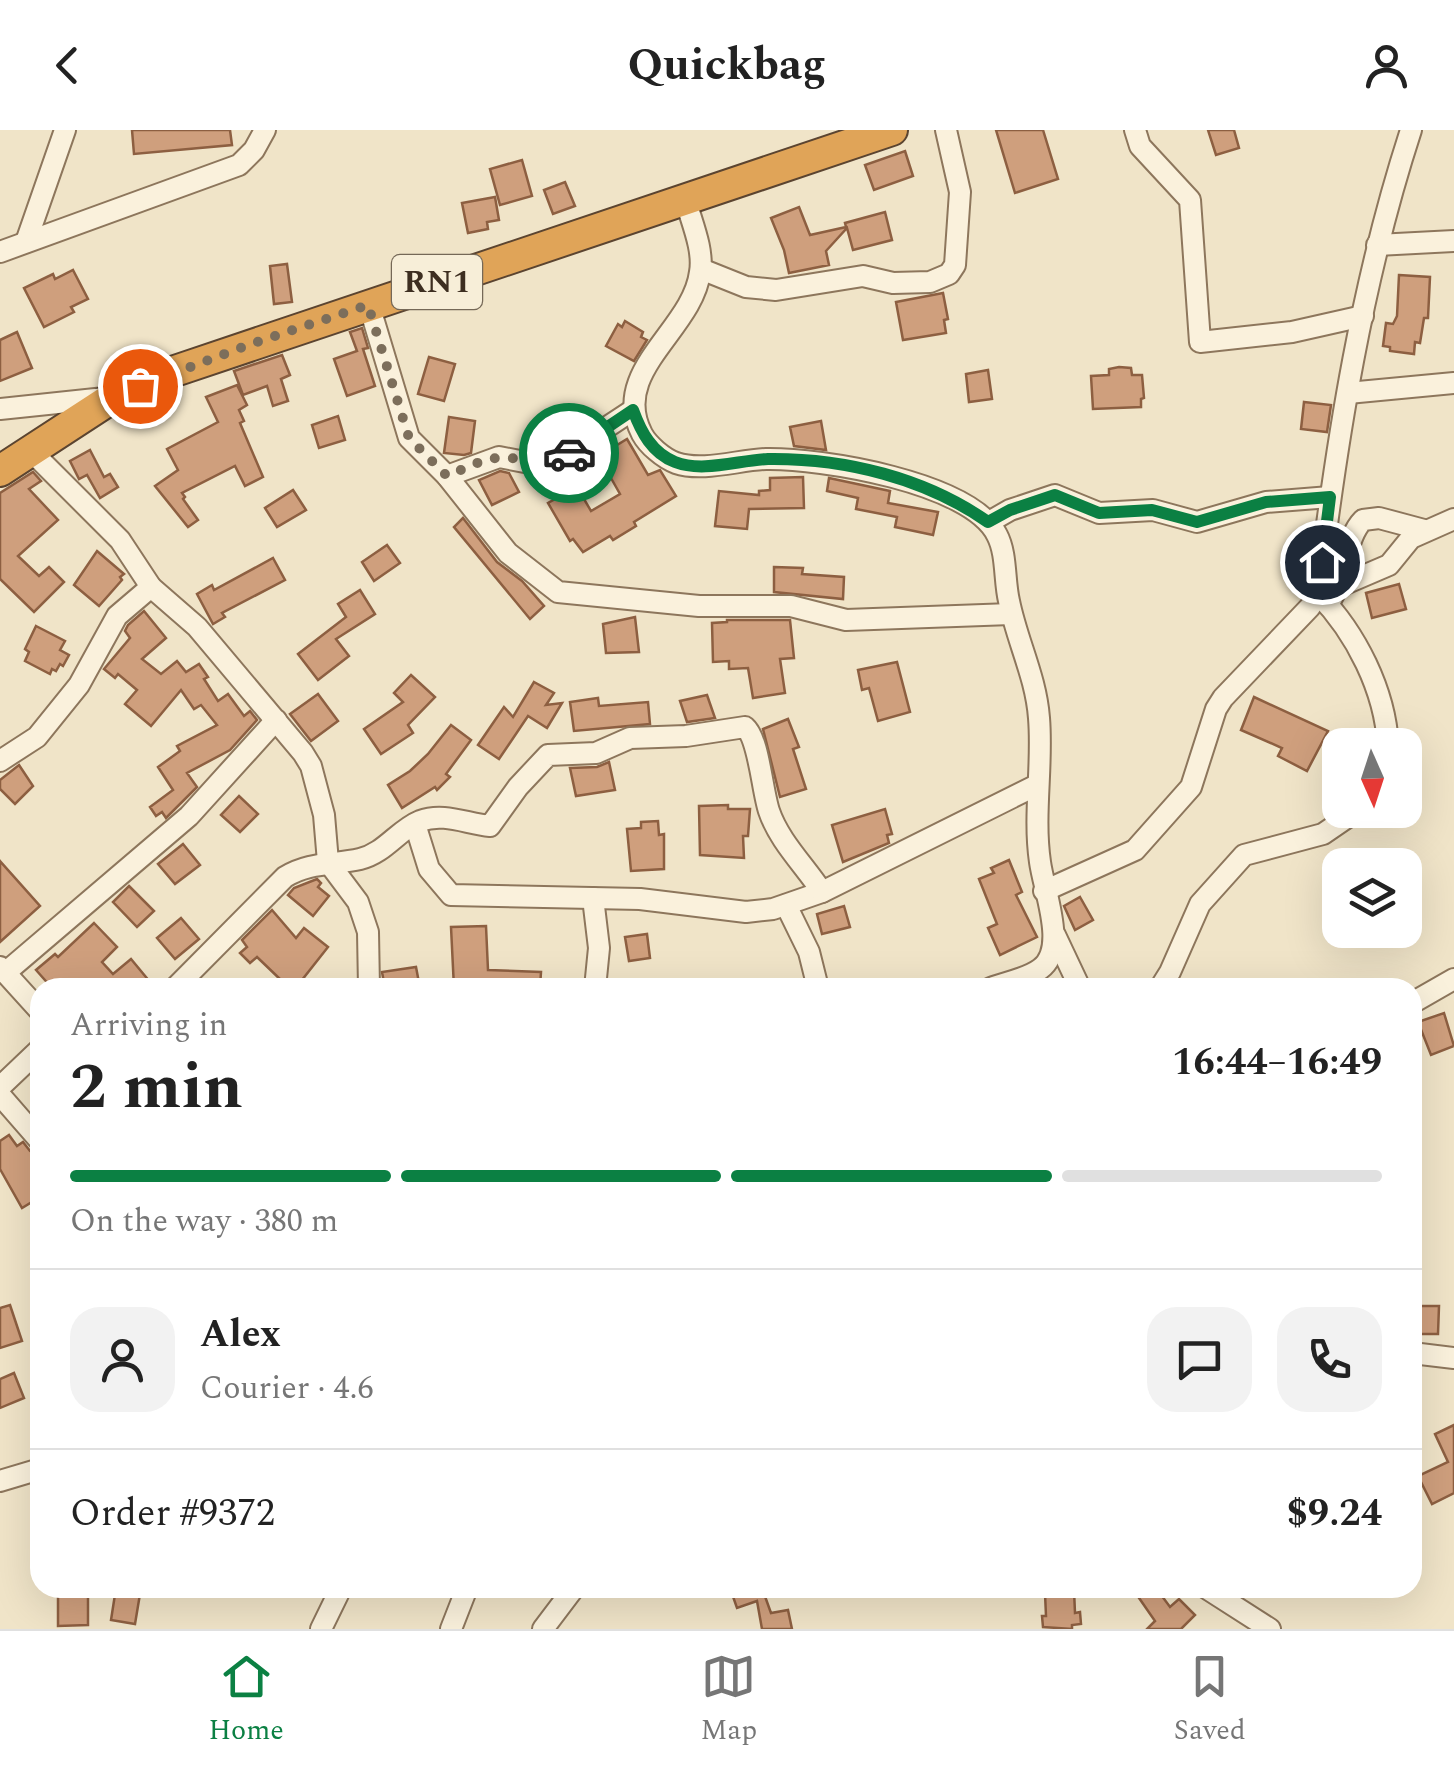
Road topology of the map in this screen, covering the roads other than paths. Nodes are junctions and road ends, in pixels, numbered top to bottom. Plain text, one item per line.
1 (66, 130) edge
2 (265, 130) edge
3 (892, 130) edge
4 (946, 130) edge
5 (1135, 130) edge
6 (1411, 130) edge
7 (685, 198) junction
8 (1454, 241) edge
9 (26, 242) junction
10 (1377, 246) junction
11 (0, 252) edge
12 (701, 268) junction
13 (368, 305) junction
14 (1363, 316) junction
15 (1454, 383) edge
16 (1348, 393) junction
17 (112, 398) junction
18 (0, 409) edge
19 (633, 410) junction
20 (30, 450) junction
21 (0, 471) edge
22 (447, 476) junction
23 (1330, 497) junction
24 (1454, 519) edge
25 (988, 522) junction
26 (1424, 530) junction
27 (1340, 586) junction
28 (151, 587) junction
29 (1323, 599) junction
30 (1011, 614) junction
31 (276, 720) junction
32 (1387, 728) edge
33 (0, 761) edge
34 (1037, 785) junction
35 (415, 824) junction
36 (1332, 828) edge
37 (328, 862) junction
38 (1044, 891) junction
39 (822, 892) junction
40 (593, 898) junction
41 (786, 905) junction
42 (1055, 935) junction
43 (2, 970) edge
44 (185, 978) edge
45 (368, 978) edge
46 (596, 978) edge
47 (816, 978) edge
48 (1017, 978) edge
49 (1075, 978) edge
50 (1166, 978) edge
51 (1454, 979) edge
52 (1422, 997) edge
53 (30, 1000) edge
54 (30, 1059) edge
55 (0, 1091) edge
56 (30, 1128) edge
57 (1422, 1355) edge
58 (1454, 1358) edge
59 (30, 1472) edge
60 (0, 1481) edge
61 (336, 1598) edge
62 (463, 1598) edge
63 (566, 1598) edge
64 (1222, 1598) edge
65 (320, 1629) edge
66 (452, 1629) edge
67 (543, 1629) edge
68 (1270, 1629) edge

1 - 9 street
2 - 9 street
3 - 7 highway, RN1
4 - 12 street
5 - 14 street
6 - 10 street
7 - 12 street
7 - 13 highway, RN1
8 - 10 street
9 - 11 street
10 - 14 street
12 - 19 street
13 - 17 highway, RN1
13 - 22 street
14 - 16 street
15 - 16 street
16 - 23 street
17 - 18 street
17 - 20 highway, RN1
19 - 22 street
19 - 25 street
20 - 21 highway, RN1
20 - 28 street
22 - 30 street
23 - 25 street
23 - 29 street
24 - 26 street
25 - 30 street
26 - 27 street
26 - 27 street
27 - 29 street
28 - 31 street
28 - 33 street
29 - 32 street
29 - 38 street
30 - 34 street
31 - 37 street
31 - 43 street
34 - 38 street
34 - 39 street
35 - 37 street
35 - 39 street
35 - 40 street
36 - 50 street
37 - 44 street
37 - 45 street
38 - 42 street
39 - 41 street
40 - 41 street
40 - 46 street
41 - 47 street
42 - 48 street
42 - 49 street
43 - 53 street
51 - 52 street
54 - 55 street
55 - 56 street
57 - 58 street
59 - 60 street
61 - 65 street
62 - 66 street
63 - 67 street
64 - 68 street

